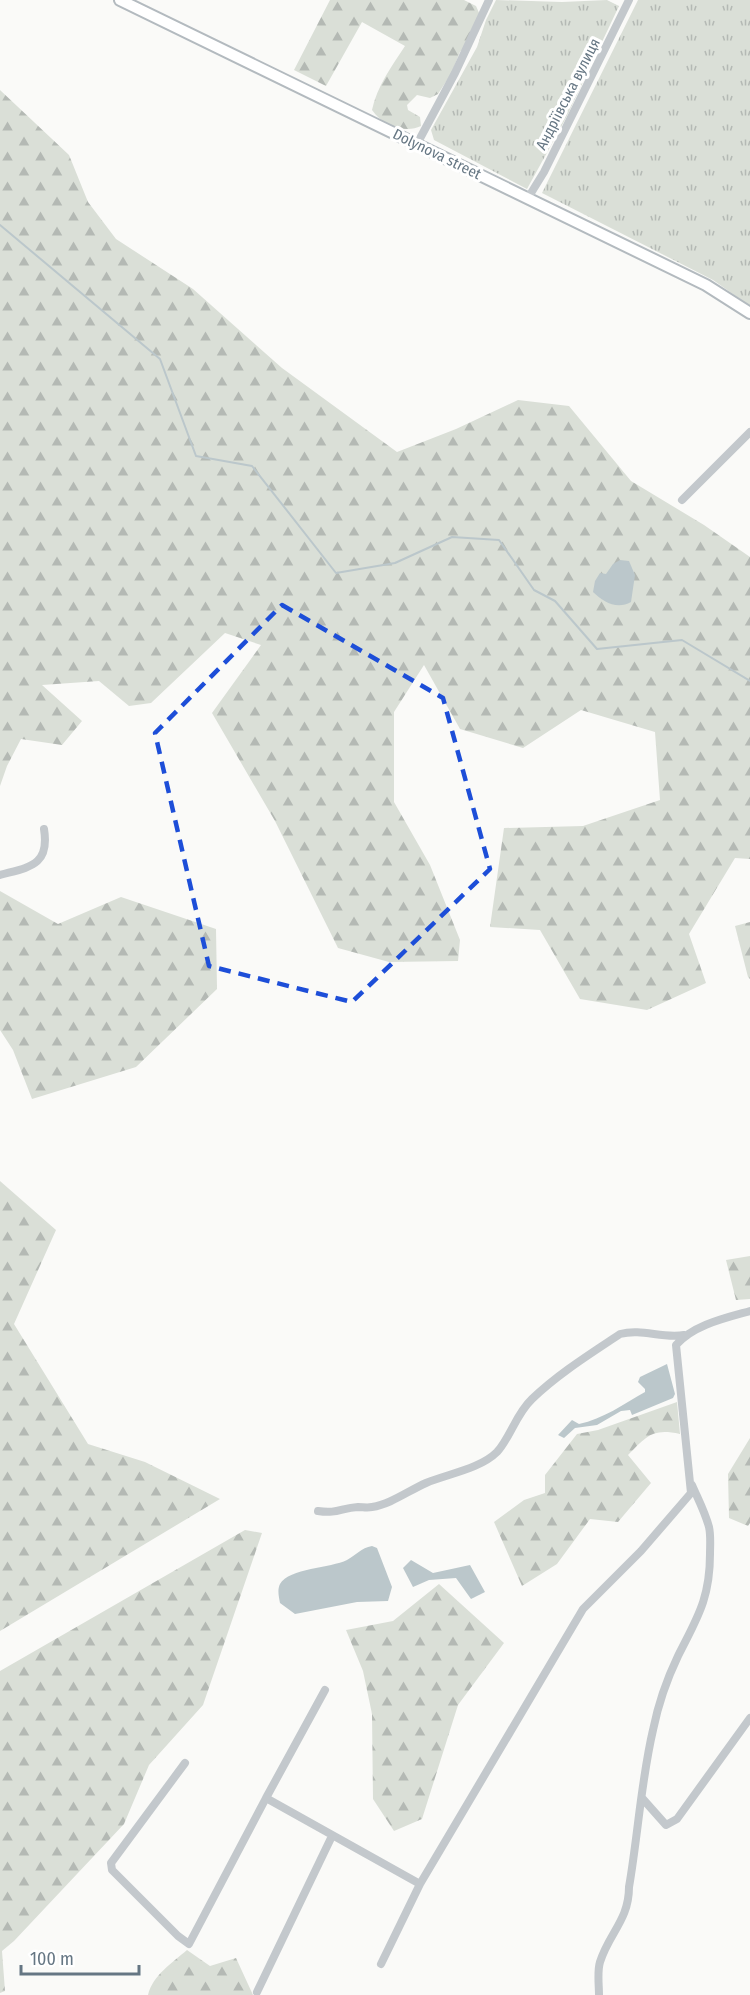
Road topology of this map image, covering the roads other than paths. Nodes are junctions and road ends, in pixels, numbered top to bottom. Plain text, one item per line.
1 (120, 0) edge
2 (489, 0) edge
3 (629, 0) edge
4 (417, 144) junction
5 (528, 198) junction
6 (750, 313) edge
7 (750, 432) edge
8 (682, 500) dead end
9 (44, 829) dead end
10 (0, 875) edge
11 (750, 1311) edge
12 (684, 1335) junction
13 (691, 1482) junction
14 (318, 1510) dead end
15 (325, 1689) dead end
16 (750, 1718) edge
17 (185, 1763) dead end
18 (266, 1798) junction
19 (642, 1798) junction
20 (332, 1836) junction
21 (420, 1884) junction
22 (381, 1964) dead end
23 (257, 1992) dead end
24 (599, 1995) edge

1 - 4 street, Dolynova street
2 - 4 street
3 - 5 street, Андріївська вулиця
4 - 5 street, Dolynova street
5 - 6 street, Dolynova street
7 - 8 street
9 - 10 street
11 - 12 street
12 - 13 street
12 - 14 street
13 - 19 street
13 - 21 street
15 - 18 street
16 - 19 street
17 - 18 street
18 - 20 street
19 - 24 street
20 - 21 street
20 - 23 street
21 - 22 street

